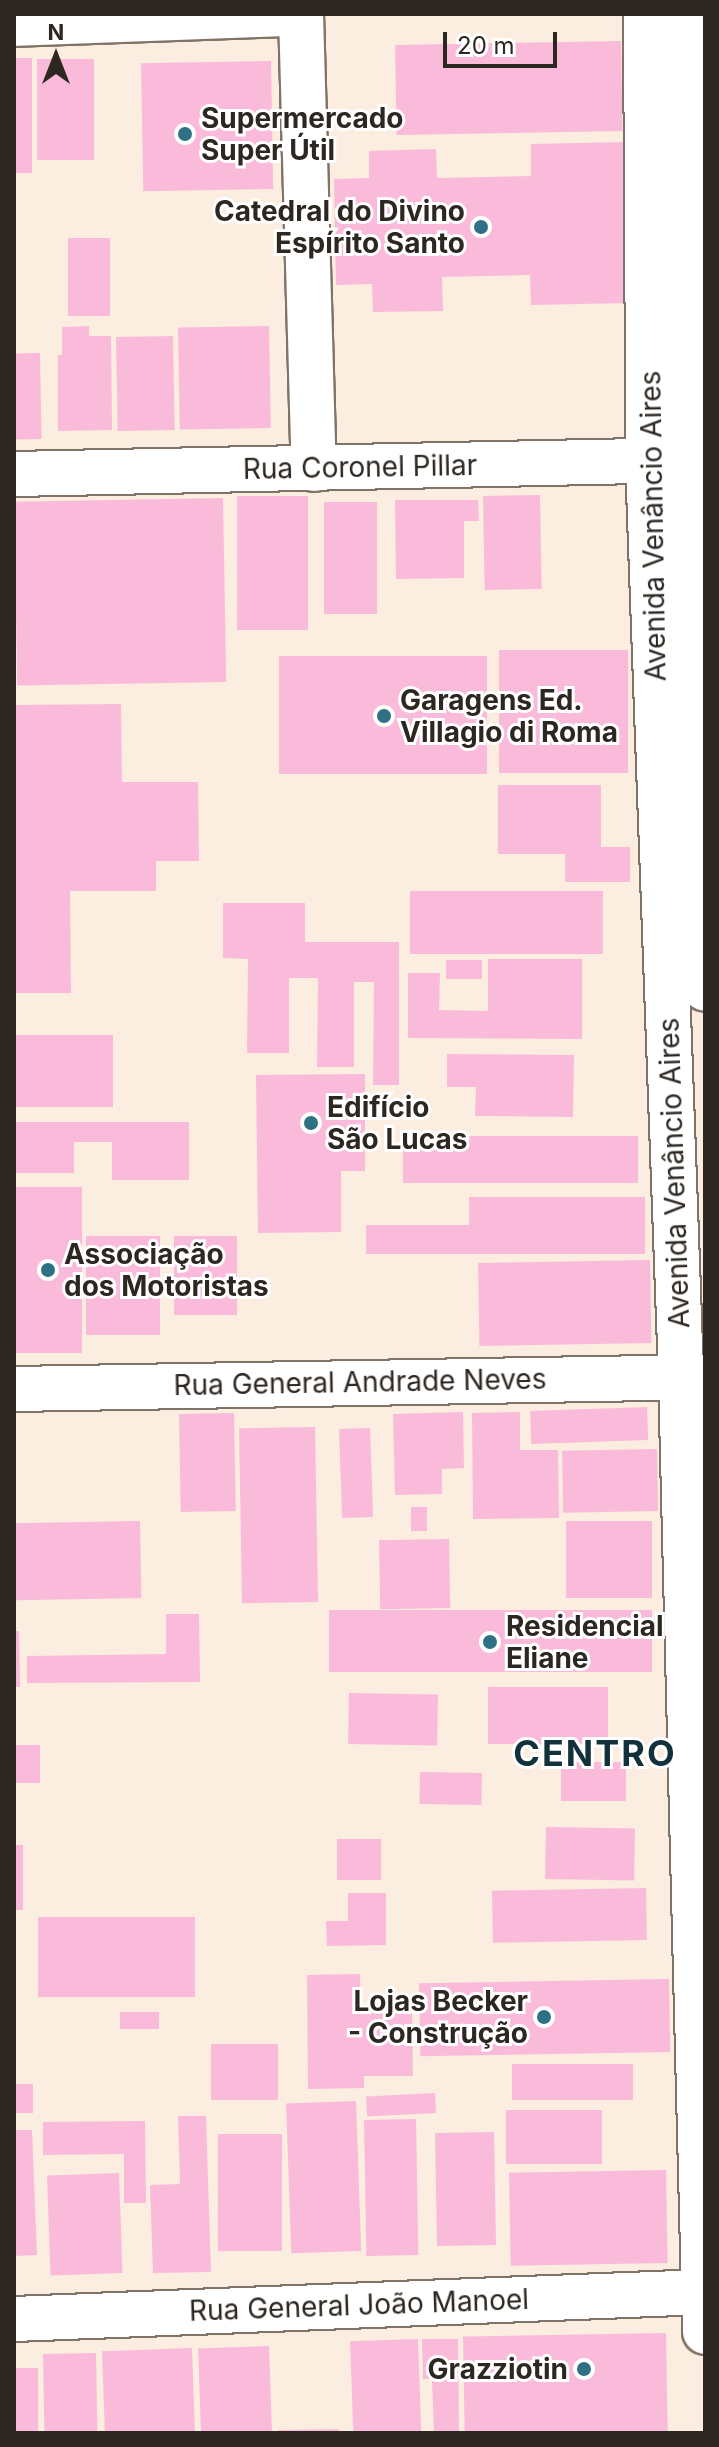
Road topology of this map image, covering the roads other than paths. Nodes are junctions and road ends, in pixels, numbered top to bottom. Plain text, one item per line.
1 (291, 14) edge
2 (301, 14) edge
3 (646, 14) edge
4 (683, 14) edge
5 (14, 24) edge
6 (679, 460) edge
7 (314, 469) junction
8 (14, 474) edge
9 (705, 989) edge
10 (693, 1377) edge
11 (14, 1389) edge
12 (700, 1965) edge
13 (704, 2128) edge
14 (705, 2292) edge
15 (14, 2319) edge
16 (705, 2332) edge

1 - 5 main road
2 - 7 main road
3 - 6 main road, Avenida Venâncio Aires
4 - 6 main road, Avenida Venâncio Aires
6 - 7 main road, Rua Coronel Pillar
6 - 9 main road, Avenida Venâncio Aires
6 - 10 main road, Avenida Venâncio Aires
7 - 8 main road, Rua Coronel Pillar
10 - 11 main road, Rua General Andrade Neves
10 - 12 main road, Avenida Venâncio Aires
12 - 13 main road, Avenida Venâncio Aires
13 - 14 main road, Avenida Venâncio Aires
14 - 15 main road, Rua General João Manoel
14 - 16 main road, Avenida Venâncio Aires

